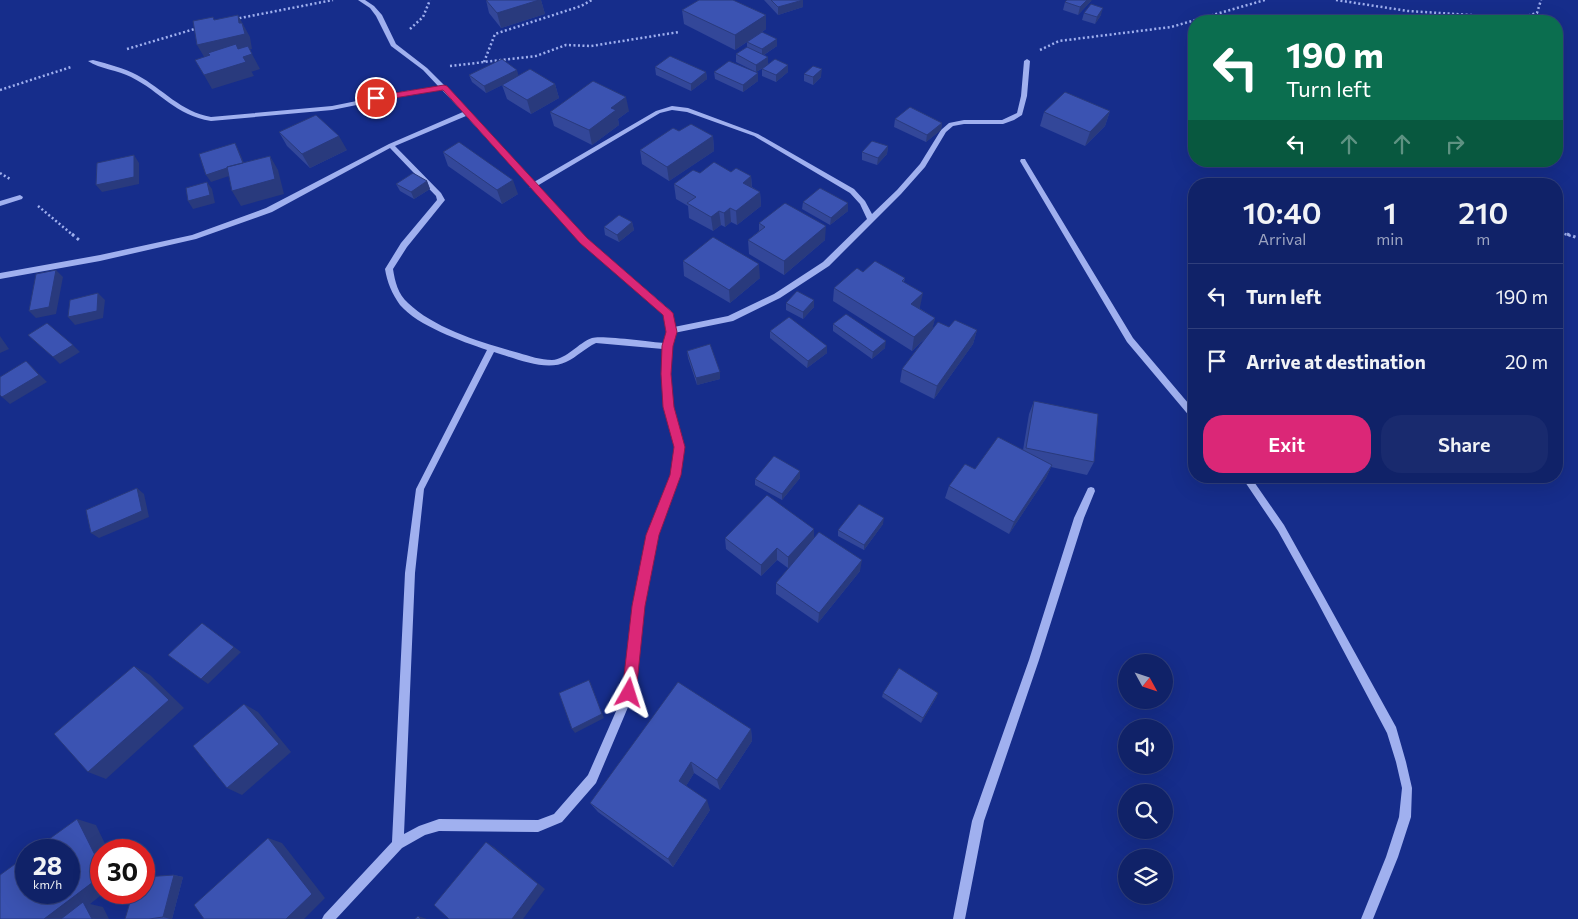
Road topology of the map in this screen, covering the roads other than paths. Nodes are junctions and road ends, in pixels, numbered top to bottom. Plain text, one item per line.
1 (360, 0) edge
2 (90, 61) road end
3 (1027, 61) road end
4 (444, 88) junction
5 (466, 113) junction
6 (391, 144) junction
7 (1023, 161) dead end
8 (532, 186) junction
9 (20, 198) road end
10 (0, 204) edge
11 (870, 219) junction
12 (0, 276) edge
13 (671, 332) junction
14 (668, 346) junction
15 (491, 349) junction
16 (1188, 409) edge
17 (1250, 483) edge
18 (1091, 491) dead end
19 (398, 844) junction
20 (328, 919) edge
21 (959, 919) edge
22 (1367, 919) edge

1 - 4 street
2 - 4 street
3 - 11 street
4 - 5 street
5 - 6 street
5 - 8 street
6 - 12 street
6 - 15 street
7 - 16 street
8 - 11 street
8 - 13 street
9 - 10 street
11 - 13 street
13 - 14 street
14 - 15 street
14 - 19 street
15 - 19 street
17 - 22 street
18 - 21 street
19 - 20 street

